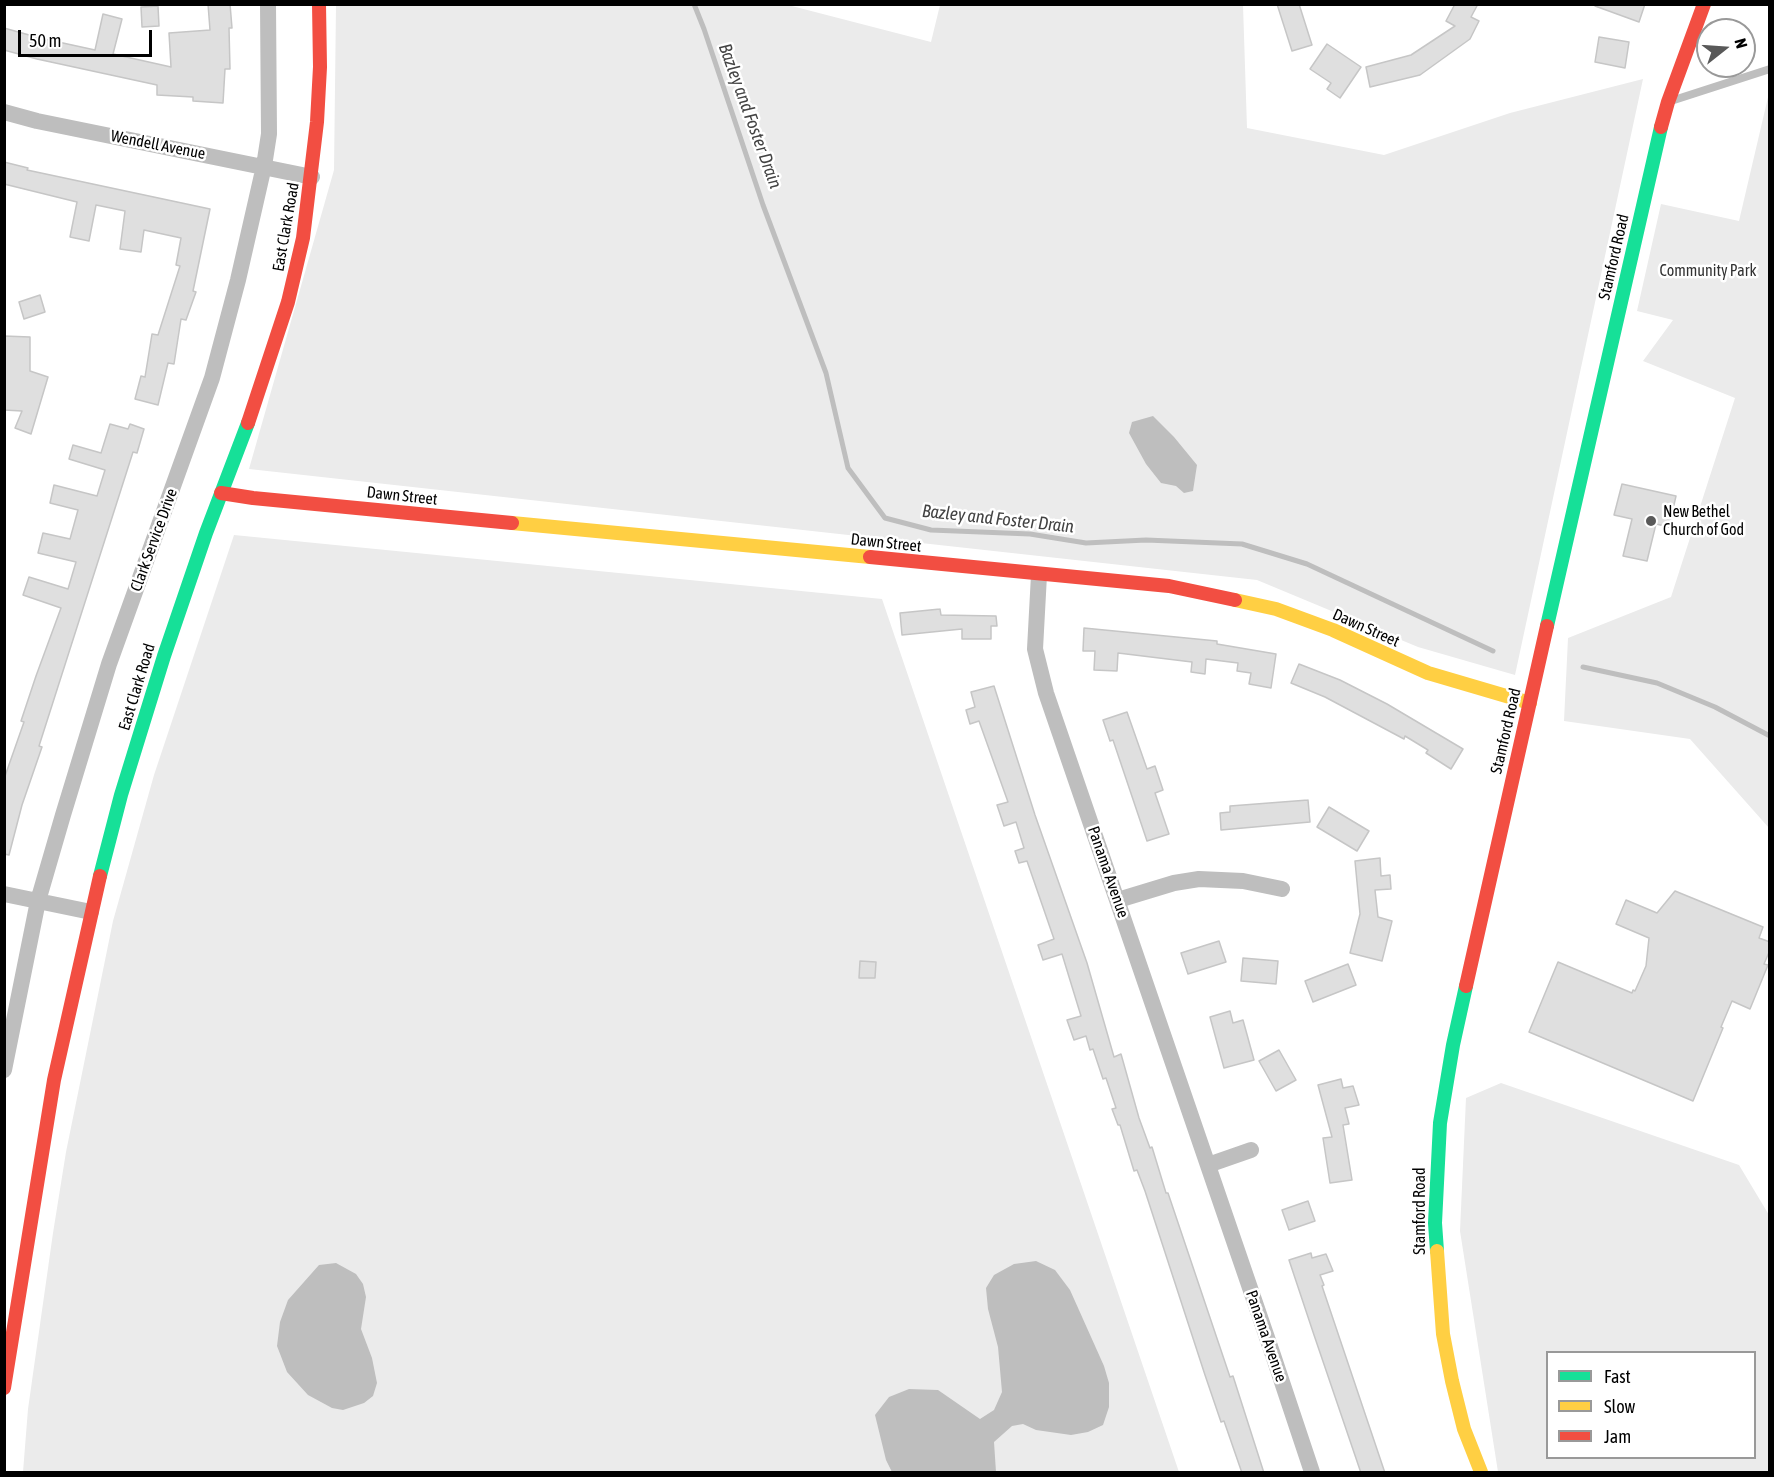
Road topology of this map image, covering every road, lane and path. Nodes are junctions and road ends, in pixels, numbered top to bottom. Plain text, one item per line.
1 (268, 4) edge
2 (319, 4) edge
3 (1704, 4) edge
4 (1770, 69) edge
5 (1668, 102) junction
6 (4, 112) edge
7 (264, 166) junction
8 (312, 177) junction
9 (221, 493) junction
10 (1039, 575) junction
11 (1530, 703) junction
12 (1282, 889) dead end
13 (4, 894) edge
14 (1118, 900) junction
15 (38, 901) junction
16 (91, 912) junction
17 (4, 1070) edge
18 (1251, 1150) dead end
19 (1208, 1165) junction
20 (4, 1388) edge
21 (1312, 1473) edge
22 (1481, 1473) edge

1 - 7 street, Clark Service Drive
2 - 8 street, East Clark Road
3 - 5 street, Stamford Road
4 - 5 lane
5 - 11 street, Stamford Road
6 - 7 street, Wendell Avenue
7 - 8 street, Wendell Avenue
7 - 15 street, Clark Service Drive
8 - 9 street, East Clark Road
9 - 10 street, Dawn Street
9 - 16 street, East Clark Road
10 - 11 street, Dawn Street
10 - 14 street, Panama Avenue
11 - 22 street, Stamford Road
12 - 14 street
13 - 15 street
14 - 19 street, Panama Avenue
15 - 16 street
15 - 17 street, Clark Service Drive
16 - 20 street, East Clark Road
18 - 19 street
19 - 21 street, Panama Avenue

